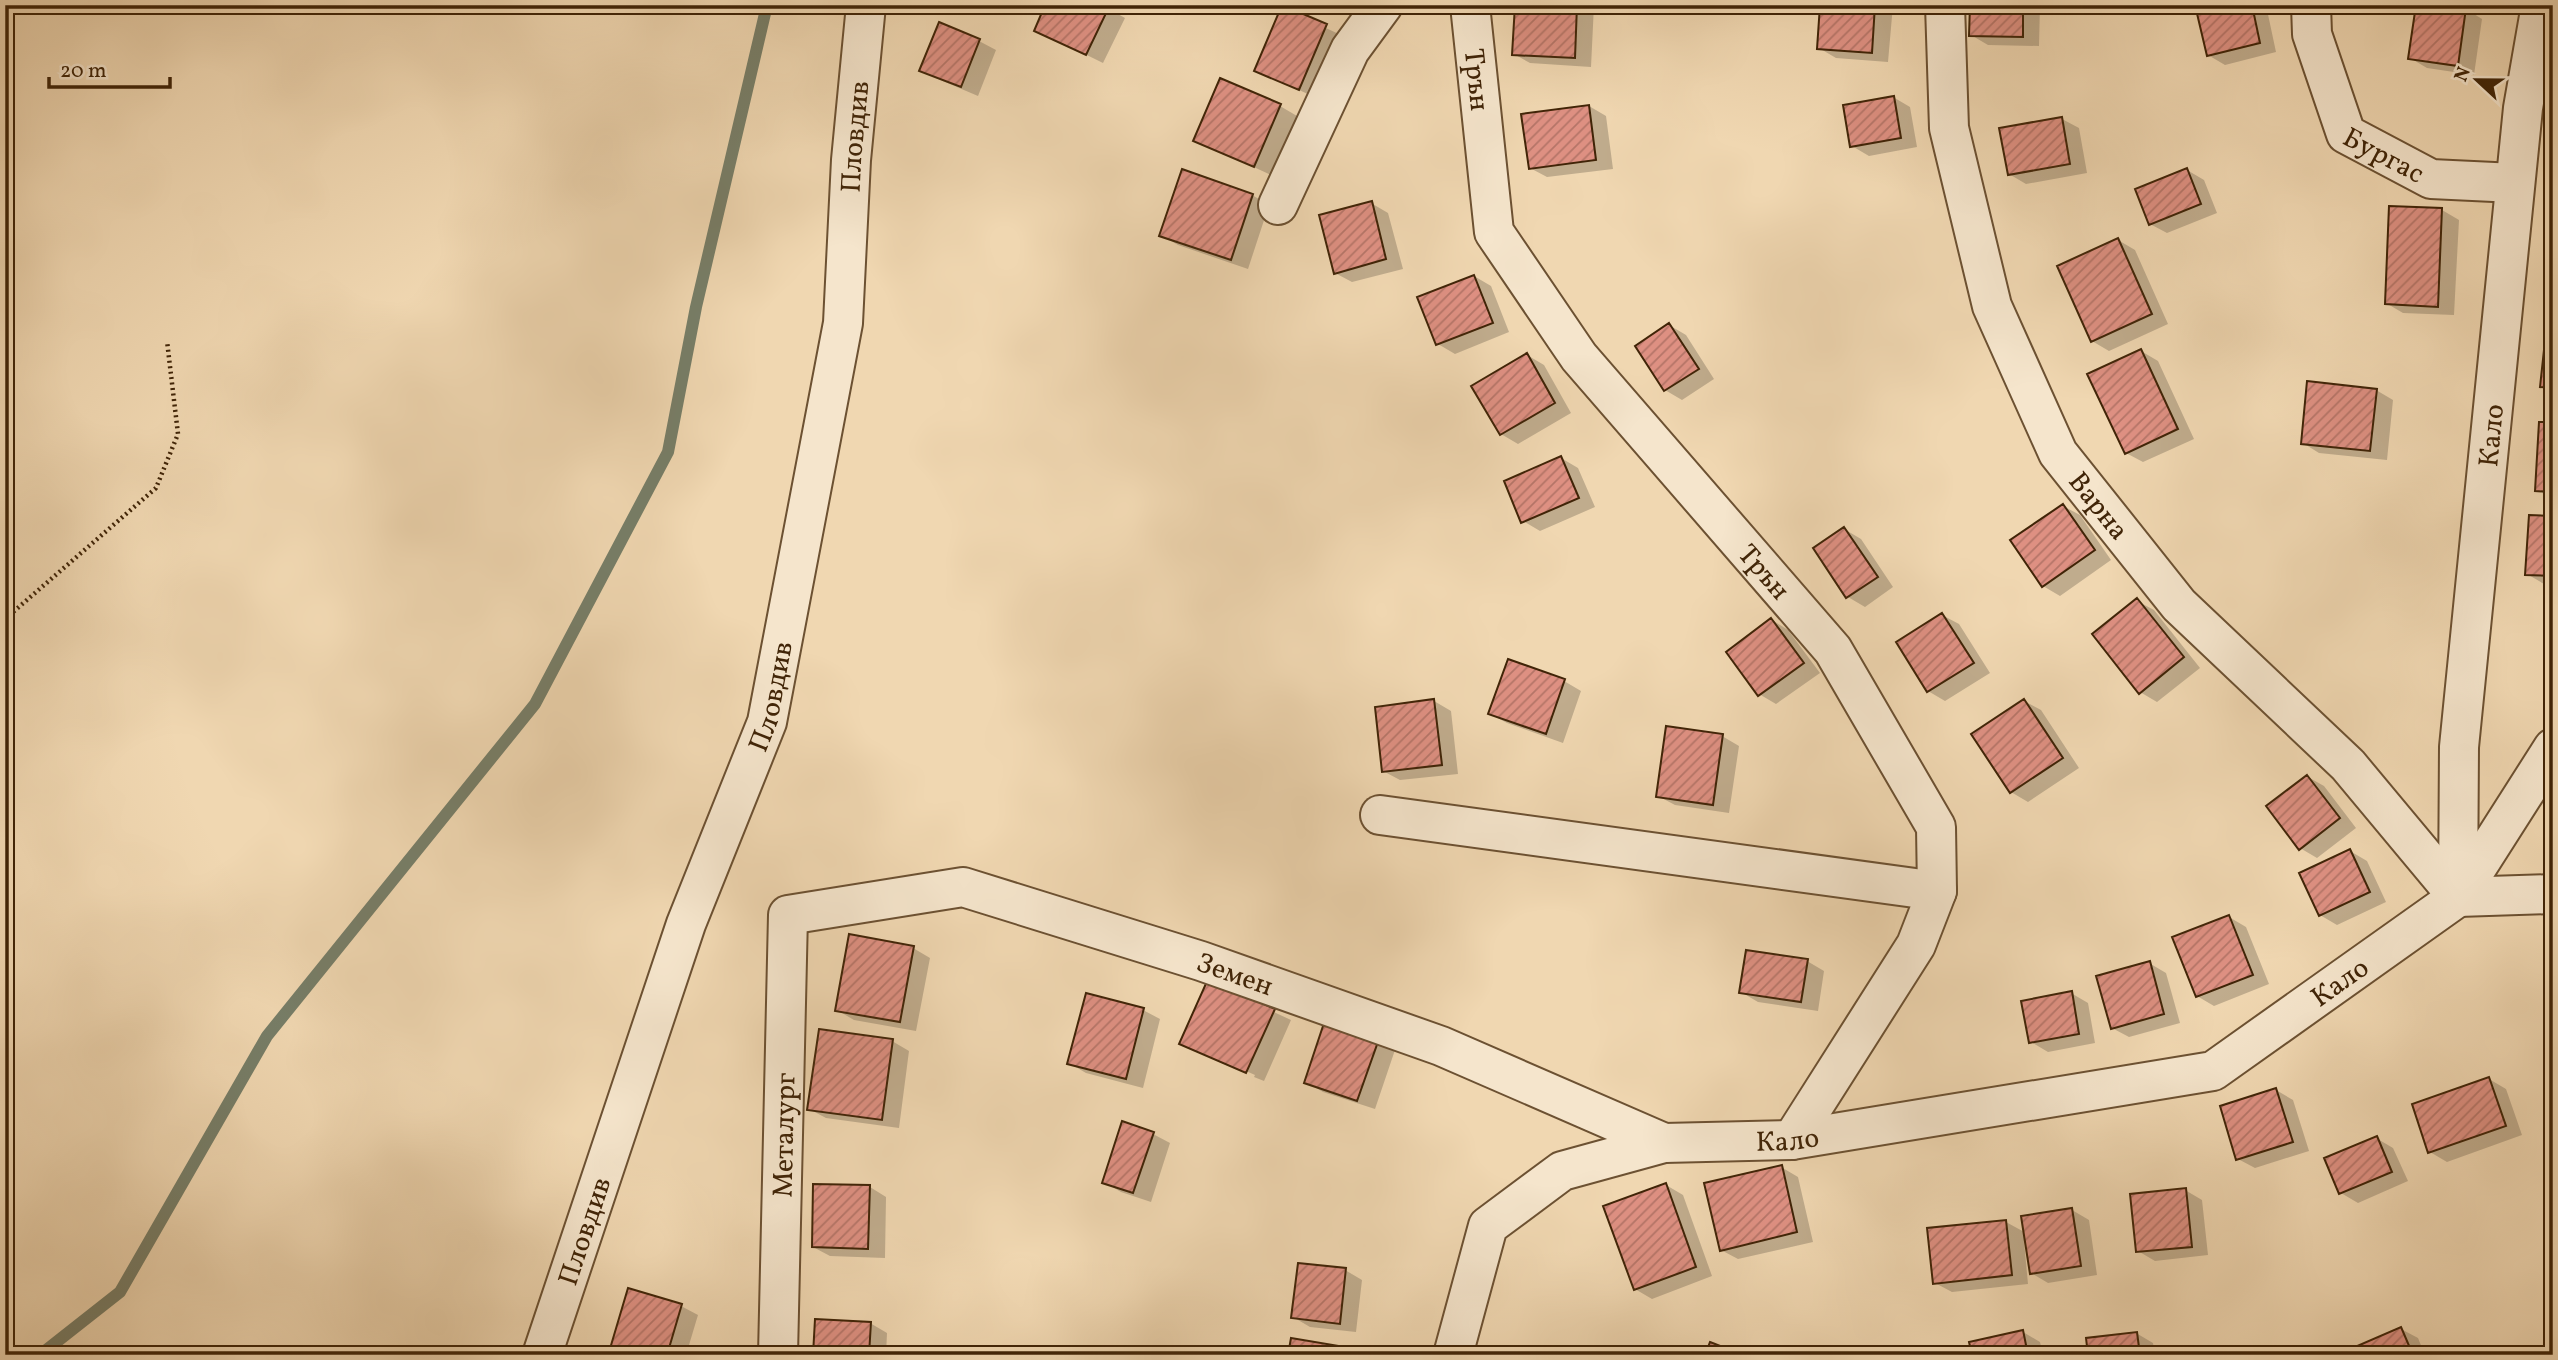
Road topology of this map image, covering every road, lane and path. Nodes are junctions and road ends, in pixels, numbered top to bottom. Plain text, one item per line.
1 (866, 5) edge
2 (1383, 5) edge
3 (1471, 5) edge
4 (1945, 5) edge
5 (2311, 5) edge
6 (2541, 5) edge
7 (2515, 183) junction
8 (1278, 205) dead end
9 (167, 341) dead end
10 (5, 619) edge
11 (2553, 748) edge
12 (1380, 815) dead end
13 (1937, 891) junction
14 (2553, 894) edge
15 (2458, 897) junction
16 (788, 915) joint
17 (1792, 1140) junction
18 (1664, 1143) junction
19 (542, 1355) edge
20 (778, 1355) edge
21 (1453, 1355) edge

1 - 19 street, Пловдив
2 - 8 street
3 - 13 street, Трън
4 - 15 street, Варна
5 - 7 street, Бургас
6 - 7 street, Кало
7 - 15 street, Кало
9 - 10 path
11 - 15 street
12 - 13 street
13 - 17 street, Трън
14 - 15 street
15 - 17 street, Кало
16 - 18 street, Земен
16 - 20 street, Металург
17 - 18 street, Кало
18 - 21 street, Кало

